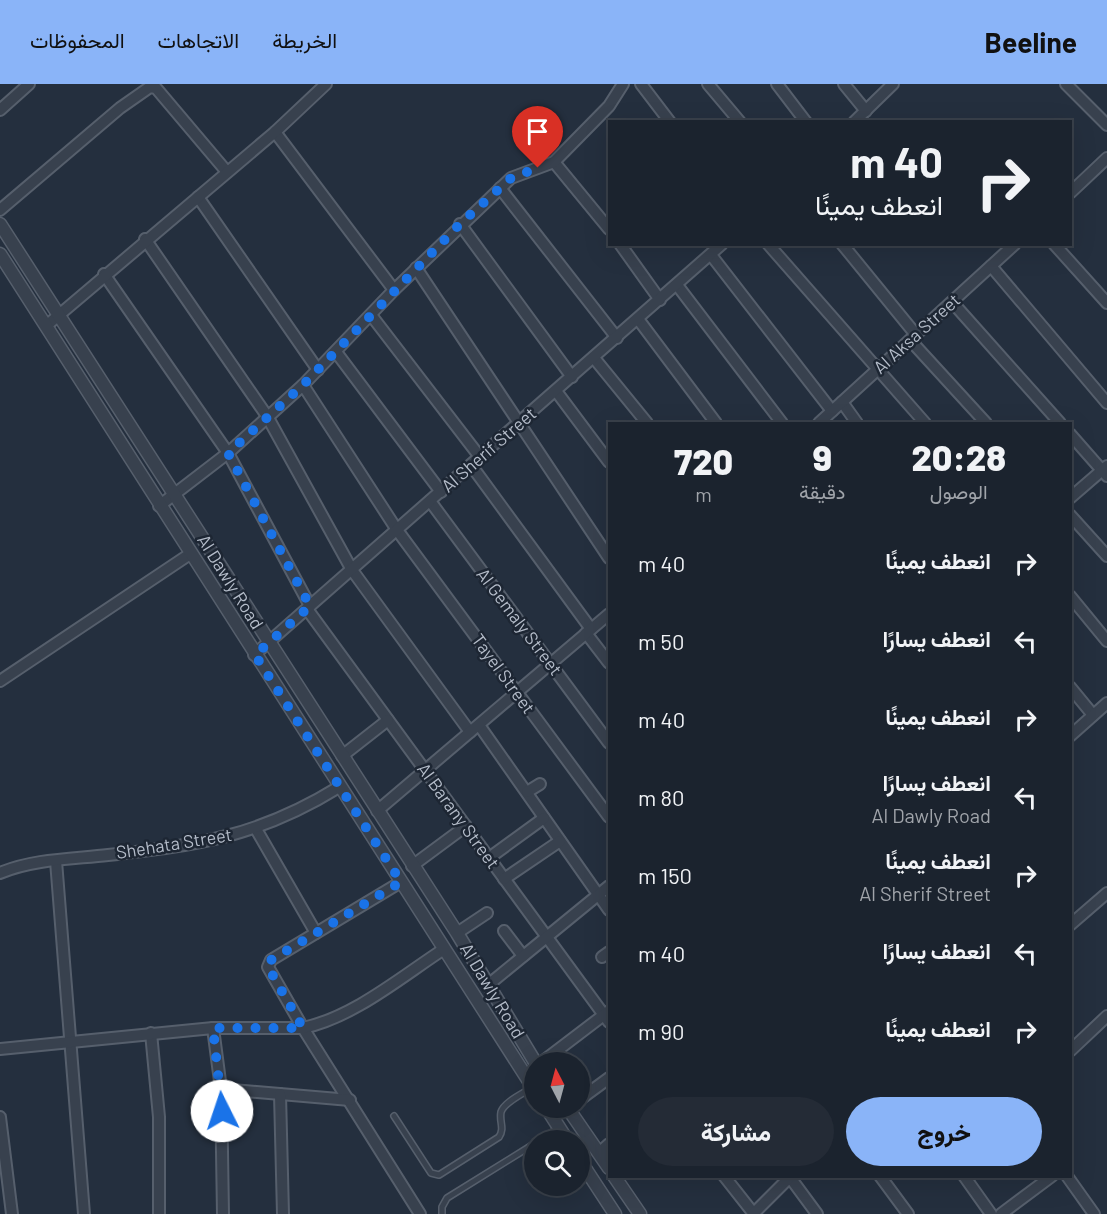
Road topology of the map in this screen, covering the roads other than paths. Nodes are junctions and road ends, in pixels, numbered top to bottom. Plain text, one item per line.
1 (29, 84) edge
2 (326, 84) edge
3 (623, 84) edge
4 (641, 84) edge
5 (708, 84) edge
6 (777, 84) edge
7 (844, 84) edge
8 (893, 84) edge
9 (1066, 84) edge
10 (0, 110) edge
11 (866, 111) junction
12 (668, 120) edge
13 (738, 120) edge
14 (804, 120) edge
15 (856, 120) edge
16 (1107, 125) edge
17 (275, 132) junction
18 (1107, 158) edge
19 (554, 162) junction
20 (226, 172) junction
21 (500, 188) junction
22 (1072, 191) edge
23 (198, 196) junction
24 (0, 210) edge
25 (0, 224) edge
26 (460, 224) junction
27 (608, 228) edge
28 (145, 239) junction
29 (621, 246) edge
30 (720, 246) edge
31 (770, 246) edge
32 (844, 246) edge
33 (1013, 246) edge
34 (1056, 246) edge
35 (0, 254) edge
36 (711, 255) junction
37 (991, 266) junction
38 (416, 268) junction
39 (104, 274) junction
40 (677, 285) junction
41 (394, 290) junction
42 (660, 300) junction
43 (953, 303) junction
44 (1107, 303) edge
45 (60, 315) junction
46 (371, 315) junction
47 (638, 320) junction
48 (46, 326) junction
49 (617, 338) junction
50 (914, 338) junction
51 (336, 352) junction
52 (594, 358) junction
53 (879, 369) junction
54 (318, 370) junction
55 (572, 377) junction
56 (303, 385) junction
57 (556, 391) junction
58 (842, 402) junction
59 (1107, 403) edge
60 (832, 411) junction
61 (267, 416) junction
62 (645, 422) edge
63 (715, 422) edge
64 (781, 422) edge
65 (820, 422) edge
66 (856, 422) edge
67 (924, 422) edge
68 (985, 422) edge
69 (1059, 422) edge
70 (518, 424) junction
71 (1072, 436) edge
72 (228, 453) junction
73 (480, 457) junction
74 (608, 461) edge
75 (471, 465) junction
76 (1105, 471) edge
77 (441, 492) junction
78 (175, 494) junction
79 (1072, 496) edge
80 (430, 501) junction
81 (159, 506) junction
82 (1072, 517) edge
83 (397, 530) junction
84 (190, 554) junction
85 (1107, 556) edge
86 (608, 557) edge
87 (352, 570) junction
88 (1072, 598) edge
89 (308, 608) junction
90 (608, 615) edge
91 (588, 631) junction
92 (1107, 641) edge
93 (268, 643) junction
94 (255, 655) junction
95 (608, 661) edge
96 (550, 664) junction
97 (0, 681) edge
98 (1072, 689) edge
99 (516, 692) junction
100 (1107, 703) edge
101 (1094, 715) junction
102 (388, 720) junction
103 (474, 728) junction
104 (1072, 734) edge
105 (608, 741) edge
106 (342, 756) junction
107 (424, 771) junction
108 (540, 784) dead end
109 (339, 787) junction
110 (527, 792) junction
111 (374, 806) junction
112 (355, 810) junction
113 (608, 816) edge
114 (544, 818) junction
115 (466, 826) junction
116 (256, 829) junction
117 (560, 841) junction
118 (489, 858) junction
119 (56, 861) junction
120 (412, 866) junction
121 (0, 873) edge
122 (504, 879) junction
123 (401, 882) junction
124 (608, 887) edge
125 (1107, 892) edge
126 (597, 895) junction
127 (608, 909) edge
128 (487, 913) dead end
129 (1072, 923) edge
130 (504, 931) dead end
131 (316, 933) junction
132 (457, 933) junction
133 (547, 937) junction
134 (444, 949) junction
135 (523, 956) junction
136 (490, 988) junction
137 (478, 1002) junction
138 (607, 1016) edge
139 (1107, 1016) edge
140 (213, 1028) junction
141 (303, 1028) junction
142 (152, 1033) junction
143 (69, 1041) junction
144 (0, 1049) edge
145 (1072, 1049) edge
146 (530, 1052) edge
147 (556, 1052) edge
148 (524, 1074) edge
149 (608, 1079) edge
150 (221, 1089) junction
151 (590, 1092) edge
152 (280, 1094) junction
153 (524, 1094) edge
154 (350, 1101) junction
155 (394, 1116) dead end
156 (0, 1117) edge
157 (553, 1118) edge
158 (575, 1118) edge
159 (559, 1128) joint
160 (556, 1130) edge
161 (608, 1145) edge
162 (524, 1150) edge
163 (599, 1153) junction
164 (608, 1166) edge
165 (590, 1176) edge
166 (615, 1178) edge
167 (726, 1178) edge
168 (788, 1178) edge
169 (791, 1178) edge
170 (881, 1178) edge
171 (965, 1178) edge
172 (1049, 1178) edge
173 (1068, 1178) edge
174 (14, 1213) edge
175 (84, 1214) edge
176 (159, 1214) edge
177 (223, 1214) edge
178 (283, 1214) edge
179 (420, 1214) edge
180 (442, 1214) edge
181 (615, 1214) edge
182 (640, 1214) edge
183 (753, 1214) edge
184 (817, 1214) edge
185 (908, 1214) edge
186 (991, 1214) edge
187 (1000, 1214) edge
188 (1094, 1214) edge

1 - 10 street
2 - 17 street
3 - 19 street
4 - 12 street
5 - 13 street
6 - 14 street
7 - 11 street
8 - 11 street
9 - 16 street
11 - 15 street
17 - 20 street
17 - 41 street
18 - 22 street
19 - 21 street
19 - 27 street
20 - 23 street
20 - 24 street
21 - 26 street
21 - 49 street
23 - 28 street
23 - 54 street
25 - 45 street, Al Dawly Road
26 - 38 street
26 - 55 street
28 - 39 street
28 - 61 street
29 - 42 street
30 - 36 street, Al Sherif Street
31 - 53 street
32 - 50 street
33 - 37 street, Al Aksa Street
34 - 44 street
35 - 48 street, Al Dawly Road
36 - 40 street, Al Sherif Street
36 - 60 street
37 - 43 street, Al Aksa Street
37 - 59 street
38 - 41 street
38 - 70 street
39 - 45 street
39 - 72 street, Al Barany Street
40 - 42 street, Al Sherif Street
40 - 64 street
41 - 46 street
42 - 47 street, Al Sherif Street
43 - 50 street, Al Aksa Street
43 - 69 street
45 - 48 street
45 - 78 street, Al Dawly Road
46 - 51 street
46 - 73 street
47 - 49 street, Al Sherif Street
47 - 63 street
48 - 81 street, Al Dawly Road
49 - 52 street, Al Sherif Street
50 - 53 street, Al Aksa Street
50 - 68 street
51 - 54 street
51 - 77 street
52 - 55 street, Al Sherif Street
52 - 62 street
53 - 58 street, Al Aksa Street
53 - 67 street
54 - 56 street
55 - 57 street, Al Sherif Street
56 - 61 street
56 - 83 street, Tayel Street
57 - 70 street, Al Sherif Street
57 - 74 street
58 - 60 street, Al Aksa Street
58 - 66 street
60 - 65 street, Al Aksa Street
61 - 72 street
61 - 87 street
70 - 73 street, Al Sherif Street
70 - 86 street
71 - 76 street
72 - 78 street
72 - 89 street, Al Barany Street
73 - 75 street, Al Sherif Street
75 - 77 street, Al Sherif Street
75 - 91 street
76 - 79 street
77 - 80 street, Al Sherif Street
78 - 81 street
78 - 93 street, Al Dawly Road
80 - 83 street, Al Sherif Street
80 - 96 street, Al Gemaly Street
81 - 84 street, Al Dawly Road
82 - 85 street
83 - 87 street, Al Sherif Street
83 - 99 street, Tayel Street
84 - 94 street, Al Dawly Road
84 - 97 street
87 - 89 street, Al Sherif Street
87 - 103 street
88 - 92 street
89 - 93 street, Al Sherif Street
89 - 102 street, Al Barany Street
90 - 91 street
91 - 95 street
91 - 96 street
93 - 94 street, Al Sherif Street
93 - 106 street, Al Dawly Road
94 - 109 street, Al Dawly Road
96 - 99 street
96 - 105 street, Al Gemaly Street
98 - 101 street
99 - 103 street
99 - 113 street, Tayel Street
100 - 101 street
101 - 104 street
102 - 106 street
102 - 107 street, Al Barany Street
103 - 107 street
103 - 110 street
106 - 111 street, Al Dawly Road
107 - 111 street
107 - 115 street, Al Barany Street
108 - 110 street
109 - 112 street, Al Dawly Road
109 - 116 street, Shehata Street
110 - 114 street
111 - 112 street
111 - 120 street, Al Dawly Road
112 - 123 street, Al Dawly Road
114 - 117 street
114 - 118 street
115 - 118 street, Al Barany Street
115 - 120 street
116 - 119 street, Shehata Street
116 - 131 street
117 - 122 street
117 - 126 street
118 - 122 street, Al Barany Street
119 - 121 street, Shehata Street
119 - 143 street
120 - 132 street, Al Dawly Road
122 - 133 street, Al Barany Street
123 - 131 street
123 - 134 street, Al Dawly Road
124 - 126 street
125 - 129 street
126 - 127 street
126 - 133 street
128 - 132 street
130 - 135 street
131 - 141 street
132 - 136 street, Al Dawly Road
133 - 135 street
133 - 138 street, Al Barany Street
134 - 137 street, Al Dawly Road
134 - 141 street
135 - 136 street
136 - 137 street
136 - 146 street, Al Dawly Road
137 - 148 street, Al Dawly Road
138 - 147 street
139 - 145 street
140 - 141 street
140 - 142 street
140 - 150 street
141 - 154 street
142 - 143 street
142 - 176 street
143 - 144 street
143 - 175 street
149 - 151 street
150 - 152 street
150 - 177 street
152 - 154 street
152 - 178 street
153 - 155 lane
154 - 179 street
156 - 174 street
157 - 159 street
158 - 163 street
159 - 160 lane
161 - 163 street
162 - 180 lane
163 - 164 street
165 - 181 street
166 - 182 street
167 - 183 street
168 - 183 street
169 - 184 street
170 - 185 street
171 - 186 street
172 - 187 street
173 - 188 street

